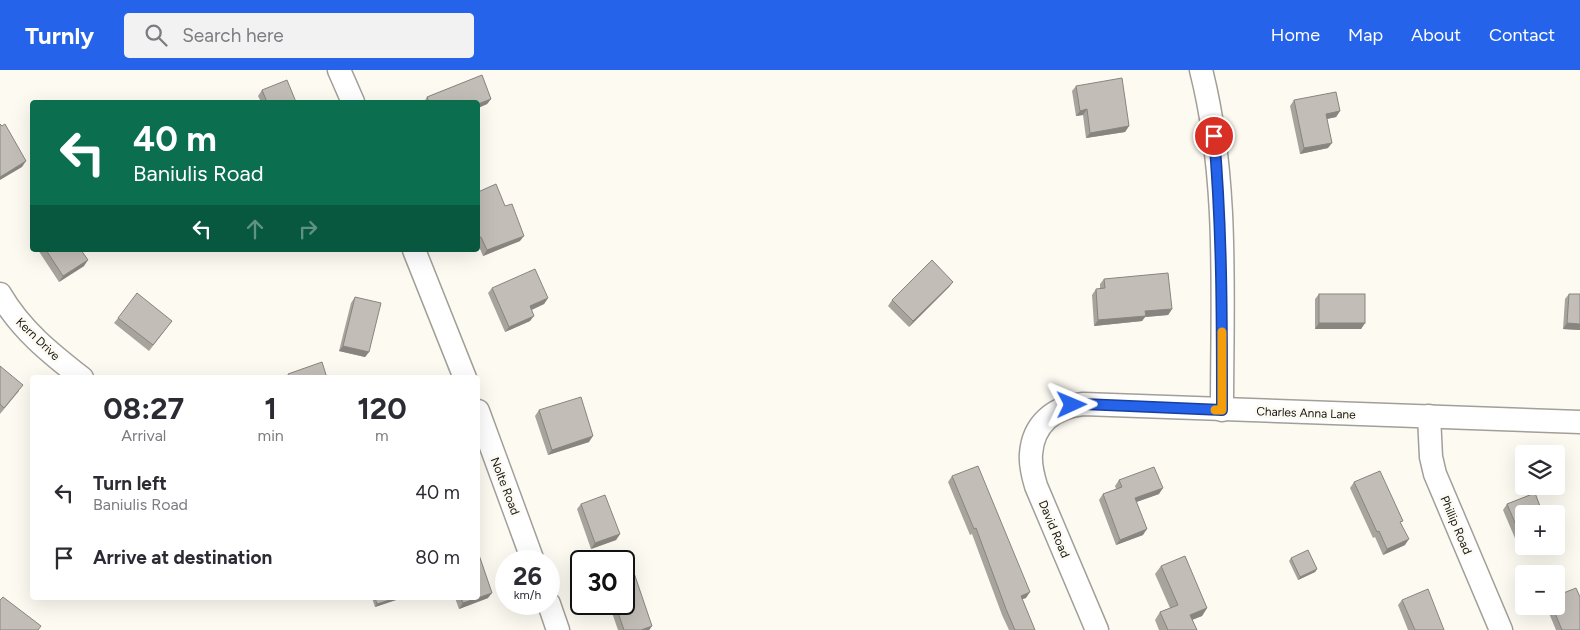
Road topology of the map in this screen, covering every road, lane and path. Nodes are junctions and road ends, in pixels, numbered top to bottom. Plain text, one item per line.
1 (339, 70) edge
2 (1201, 70) edge
3 (352, 100) edge
4 (415, 252) edge
5 (0, 294) edge
6 (78, 375) edge
7 (464, 375) edge
8 (1222, 410) junction
9 (480, 416) edge
10 (1429, 416) junction
11 (1580, 422) edge
12 (1040, 426) joint
13 (529, 550) edge
14 (553, 615) edge
15 (558, 630) edge
16 (1097, 630) edge
17 (1501, 630) edge

1 - 3 street
2 - 8 street
4 - 7 street
5 - 6 street, Kern Drive
8 - 10 street, Charles Anna Lane
8 - 12 street, Charles Anna Lane
9 - 13 street, Nolte Road
10 - 11 street, Charles Anna Lane
10 - 17 street, Phillip Road
12 - 16 street, David Road
14 - 15 street

